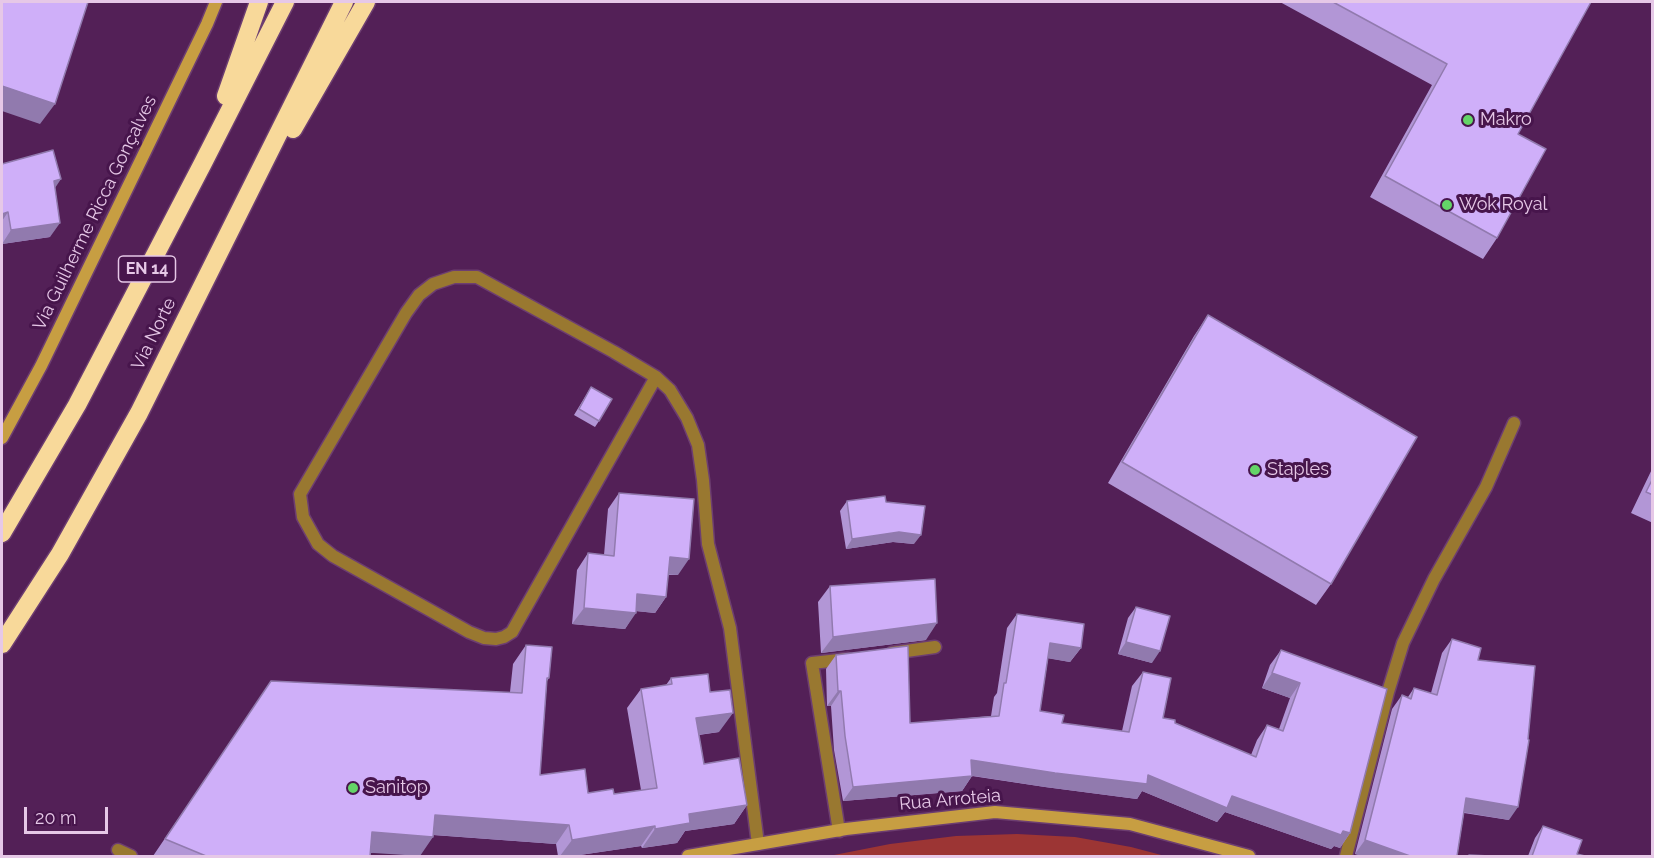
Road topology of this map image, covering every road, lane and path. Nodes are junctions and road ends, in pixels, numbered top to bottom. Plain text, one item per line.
1 (216, 2) edge
2 (259, 2) edge
3 (285, 2) edge
4 (344, 2) edge
5 (366, 2) edge
6 (203, 163) junction
7 (195, 300) junction
8 (656, 377) junction
9 (1514, 423) dead end
10 (2, 438) edge
11 (2, 533) edge
12 (2, 644) edge
13 (935, 647) dead end
14 (879, 654) edge
15 (857, 657) edge
16 (839, 831) junction
17 (758, 844) junction
18 (118, 850) dead end
19 (131, 856) edge
20 (688, 856) edge
21 (1248, 856) edge
22 (1346, 856) edge

1 - 10 street, Via Guilherme Ricca Gonçalves
2 - 6 highway
3 - 6 highway, Via Norte / EN 14
4 - 7 highway, Via Norte / EN 14
5 - 7 highway
6 - 11 highway, Via Norte / EN 14
7 - 12 highway, Via Norte / EN 14
8 - 8 street
8 - 17 street
9 - 22 street
13 - 14 street
15 - 16 street
16 - 17 street, Rua Arroteia
16 - 21 street, Rua Arroteia
17 - 20 street, Rua Arroteia
18 - 19 street

